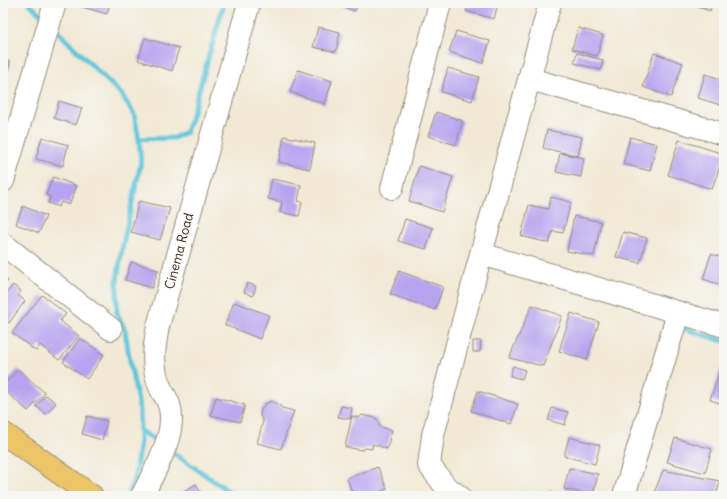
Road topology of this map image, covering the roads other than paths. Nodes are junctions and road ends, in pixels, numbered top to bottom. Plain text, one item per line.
1 (249, 3) edge
2 (440, 3) edge
3 (550, 3) edge
4 (55, 4) edge
5 (530, 79) junction
6 (724, 134) edge
7 (3, 180) edge
8 (392, 188) dead end
9 (3, 244) edge
10 (481, 254) junction
11 (678, 313) junction
12 (724, 326) edge
13 (111, 329) dead end
14 (3, 433) edge
15 (86, 494) edge
16 (142, 496) edge
17 (459, 496) edge
18 (624, 496) edge

1 - 16 street, Cinema Road
2 - 8 street
3 - 5 street
4 - 7 street
5 - 6 street
5 - 10 street
9 - 13 street
10 - 11 street
10 - 17 street
11 - 12 street
11 - 18 street
14 - 15 main road

